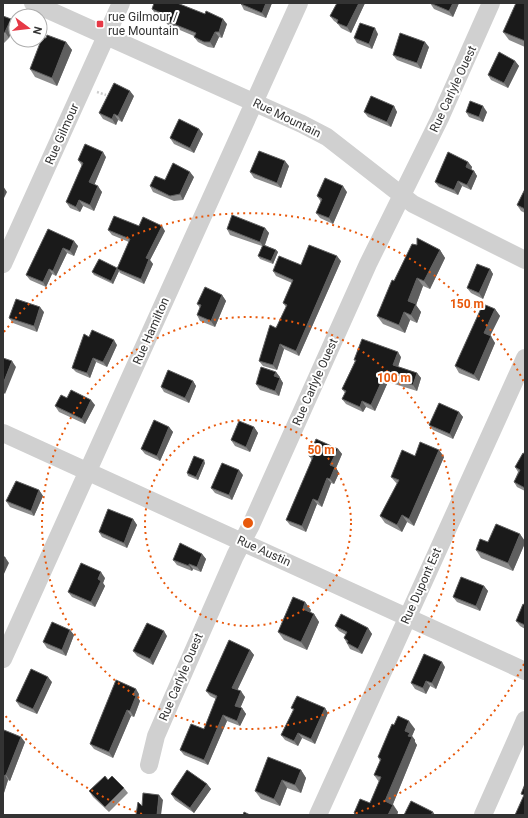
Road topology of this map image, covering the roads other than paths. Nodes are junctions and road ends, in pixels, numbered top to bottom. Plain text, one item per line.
1 (33, 3) edge
2 (121, 3) edge
3 (299, 3) edge
4 (491, 3) edge
5 (106, 36) junction
6 (255, 102) junction
7 (402, 196) junction
8 (525, 260) edge
9 (3, 264) edge
10 (525, 358) edge
11 (3, 433) edge
12 (88, 471) junction
13 (243, 542) junction
14 (407, 616) junction
15 (3, 659) edge
16 (525, 671) edge
17 (525, 720) edge
18 (149, 765) dead end
19 (318, 815) edge
20 (483, 815) edge

1 - 5 street, Rue Mountain
2 - 5 street, Rue Gilmour
3 - 6 street, Rue Hamilton
4 - 7 street, Rue Carlyle Ouest
5 - 6 street, Rue Mountain
5 - 9 street, Rue Gilmour
6 - 7 street, Rue Mountain
6 - 12 street, Rue Hamilton
7 - 8 street, Rue Mountain
7 - 13 street, Rue Carlyle Ouest
10 - 14 street, Rue Dupont Est
11 - 12 street, Rue Austin
12 - 13 street, Rue Austin
12 - 15 street, Rue Hamilton
13 - 14 street, Rue Austin
13 - 18 street, Rue Carlyle Ouest
14 - 16 street, Rue Austin
14 - 19 street, Rue Dupont Est
17 - 20 street

